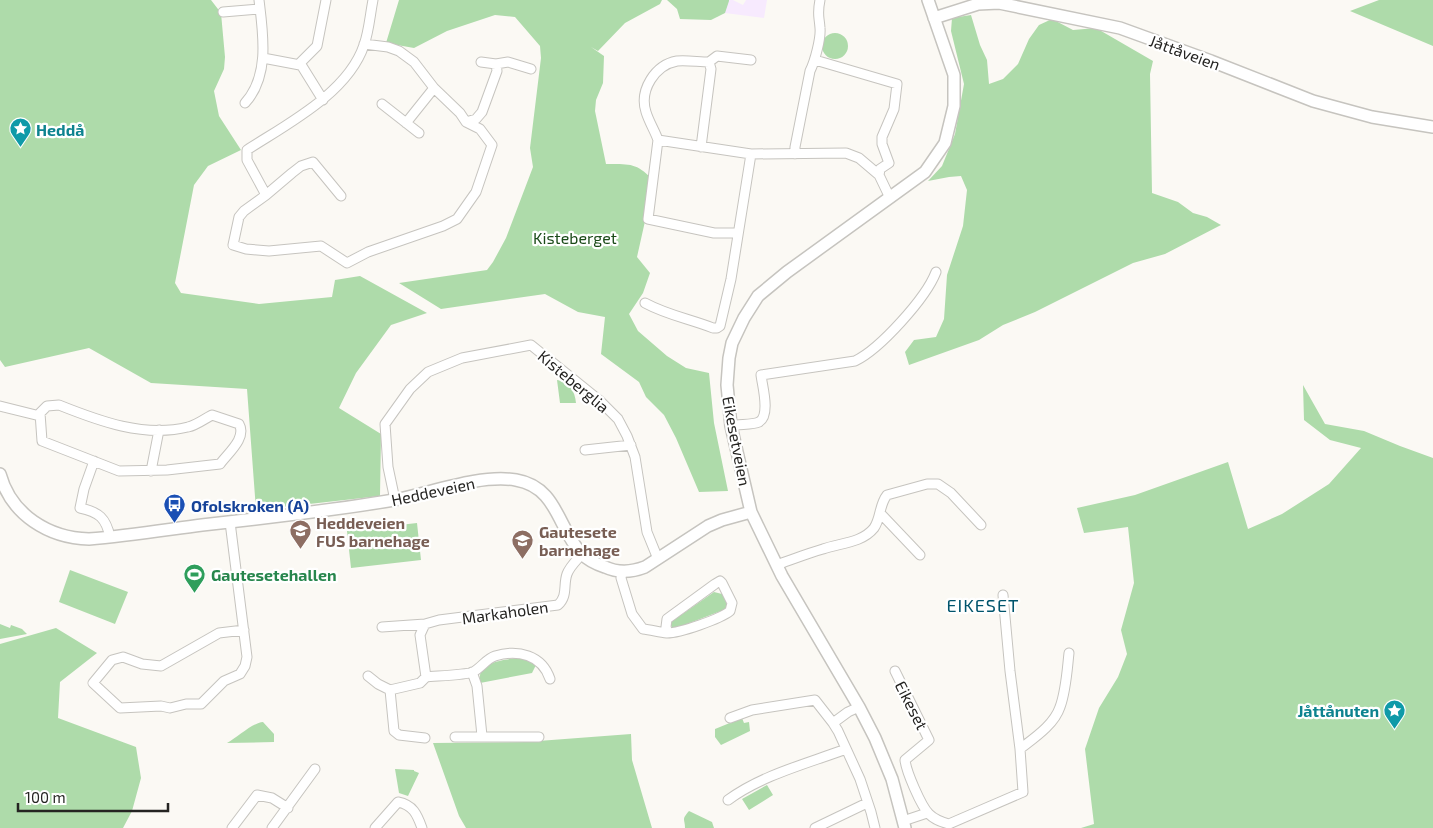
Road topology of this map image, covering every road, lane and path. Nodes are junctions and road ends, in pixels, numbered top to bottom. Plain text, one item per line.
1 (326, 0) edge
2 (373, 0) edge
3 (820, 0) edge
4 (928, 0) edge
5 (259, 4) edge
6 (223, 12) dead end
7 (934, 18) junction
8 (364, 44) junction
9 (263, 58) junction
10 (751, 60) dead end
11 (815, 60) junction
12 (481, 62) dead end
13 (709, 62) junction
14 (496, 64) junction
15 (300, 65) junction
16 (531, 69) dead end
17 (434, 88) junction
18 (323, 100) junction
19 (245, 103) dead end
20 (382, 104) dead end
21 (466, 122) junction
22 (406, 123) junction
23 (1433, 126) edge
24 (419, 133) dead end
25 (658, 140) junction
26 (701, 147) junction
27 (752, 154) junction
28 (795, 154) junction
29 (879, 175) junction
30 (266, 195) junction
31 (341, 196) dead end
32 (890, 198) junction
33 (737, 233) junction
34 (936, 272) dead end
35 (645, 303) dead end
36 (0, 406) edge
37 (40, 416) junction
38 (731, 426) junction
39 (159, 430) junction
40 (631, 445) junction
41 (585, 450) dead end
42 (94, 461) junction
43 (151, 471) junction
44 (0, 474) edge
45 (395, 500) junction
46 (751, 512) junction
47 (881, 514) junction
48 (230, 522) junction
49 (981, 526) dead end
50 (110, 537) junction
51 (582, 554) junction
52 (920, 555) dead end
53 (658, 559) junction
54 (776, 566) junction
55 (622, 571) junction
56 (1003, 595) dead end
57 (425, 624) junction
58 (382, 627) dead end
59 (244, 630) junction
60 (668, 633) junction
61 (1069, 653) dead end
62 (895, 671) dead end
63 (472, 672) junction
64 (368, 676) dead end
65 (426, 677) junction
66 (550, 679) dead end
67 (390, 690) junction
68 (859, 707) junction
69 (730, 718) dead end
70 (833, 723) junction
71 (482, 736) junction
72 (455, 737) dead end
73 (539, 737) dead end
74 (425, 738) dead end
75 (846, 749) junction
76 (1020, 749) junction
77 (316, 769) dead end
78 (728, 800) dead end
79 (867, 804) junction
80 (288, 808) junction
81 (927, 813) junction
82 (904, 825) edge
83 (232, 828) edge
84 (272, 828) edge
85 (375, 828) edge
86 (422, 828) edge
87 (815, 828) edge
88 (875, 828) edge

1 - 15 street
2 - 8 street
3 - 11 street
4 - 7 main road, Eikesetveien
5 - 6 street
5 - 9 street
7 - 23 main road, Jåttåveien
7 - 32 main road, Eikesetveien
8 - 17 street
8 - 18 street
9 - 15 street
9 - 19 street
10 - 13 street
11 - 28 street
11 - 29 street
12 - 14 street
13 - 25 street
13 - 26 street
14 - 16 street
14 - 21 street
15 - 18 street
17 - 21 street
17 - 22 street
18 - 30 street
20 - 22 street
21 - 30 street
22 - 24 street
25 - 26 street
25 - 33 street
26 - 27 street
27 - 28 street
27 - 33 street
28 - 29 street
29 - 32 street
30 - 31 street
32 - 38 main road, Eikesetveien
33 - 35 street
34 - 38 street
36 - 37 street
37 - 39 street
37 - 42 street
38 - 46 main road, Eikesetveien
39 - 43 street
39 - 43 street
40 - 41 street
40 - 45 street, Kisteberglia
40 - 53 street, Kisteberglia
42 - 43 street
42 - 50 street
44 - 50 main road, Heddeveien
45 - 48 main road, Heddeveien
45 - 51 main road, Heddeveien
46 - 53 main road, Heddeveien
46 - 54 main road, Eikesetveien
47 - 49 street
47 - 52 street
47 - 54 street
48 - 50 main road, Heddeveien
48 - 59 street
51 - 55 main road, Heddeveien
51 - 57 street, Markaholen
53 - 55 main road, Heddeveien
54 - 68 main road, Eikesetveien
55 - 60 street
56 - 76 street
57 - 58 street, Markaholen
57 - 65 street
59 - 59 street
60 - 60 street
61 - 76 street
62 - 81 street, Eikeset
63 - 65 street
63 - 66 street
63 - 71 street
64 - 67 street
65 - 67 street
67 - 74 street
68 - 70 street
68 - 82 main road, Eikesetveien
69 - 70 street
70 - 75 street
71 - 72 street
71 - 73 street
75 - 78 street
75 - 79 street
76 - 81 street
77 - 80 street
79 - 87 street
79 - 88 street
80 - 83 street
80 - 84 street
81 - 82 street
85 - 86 street

